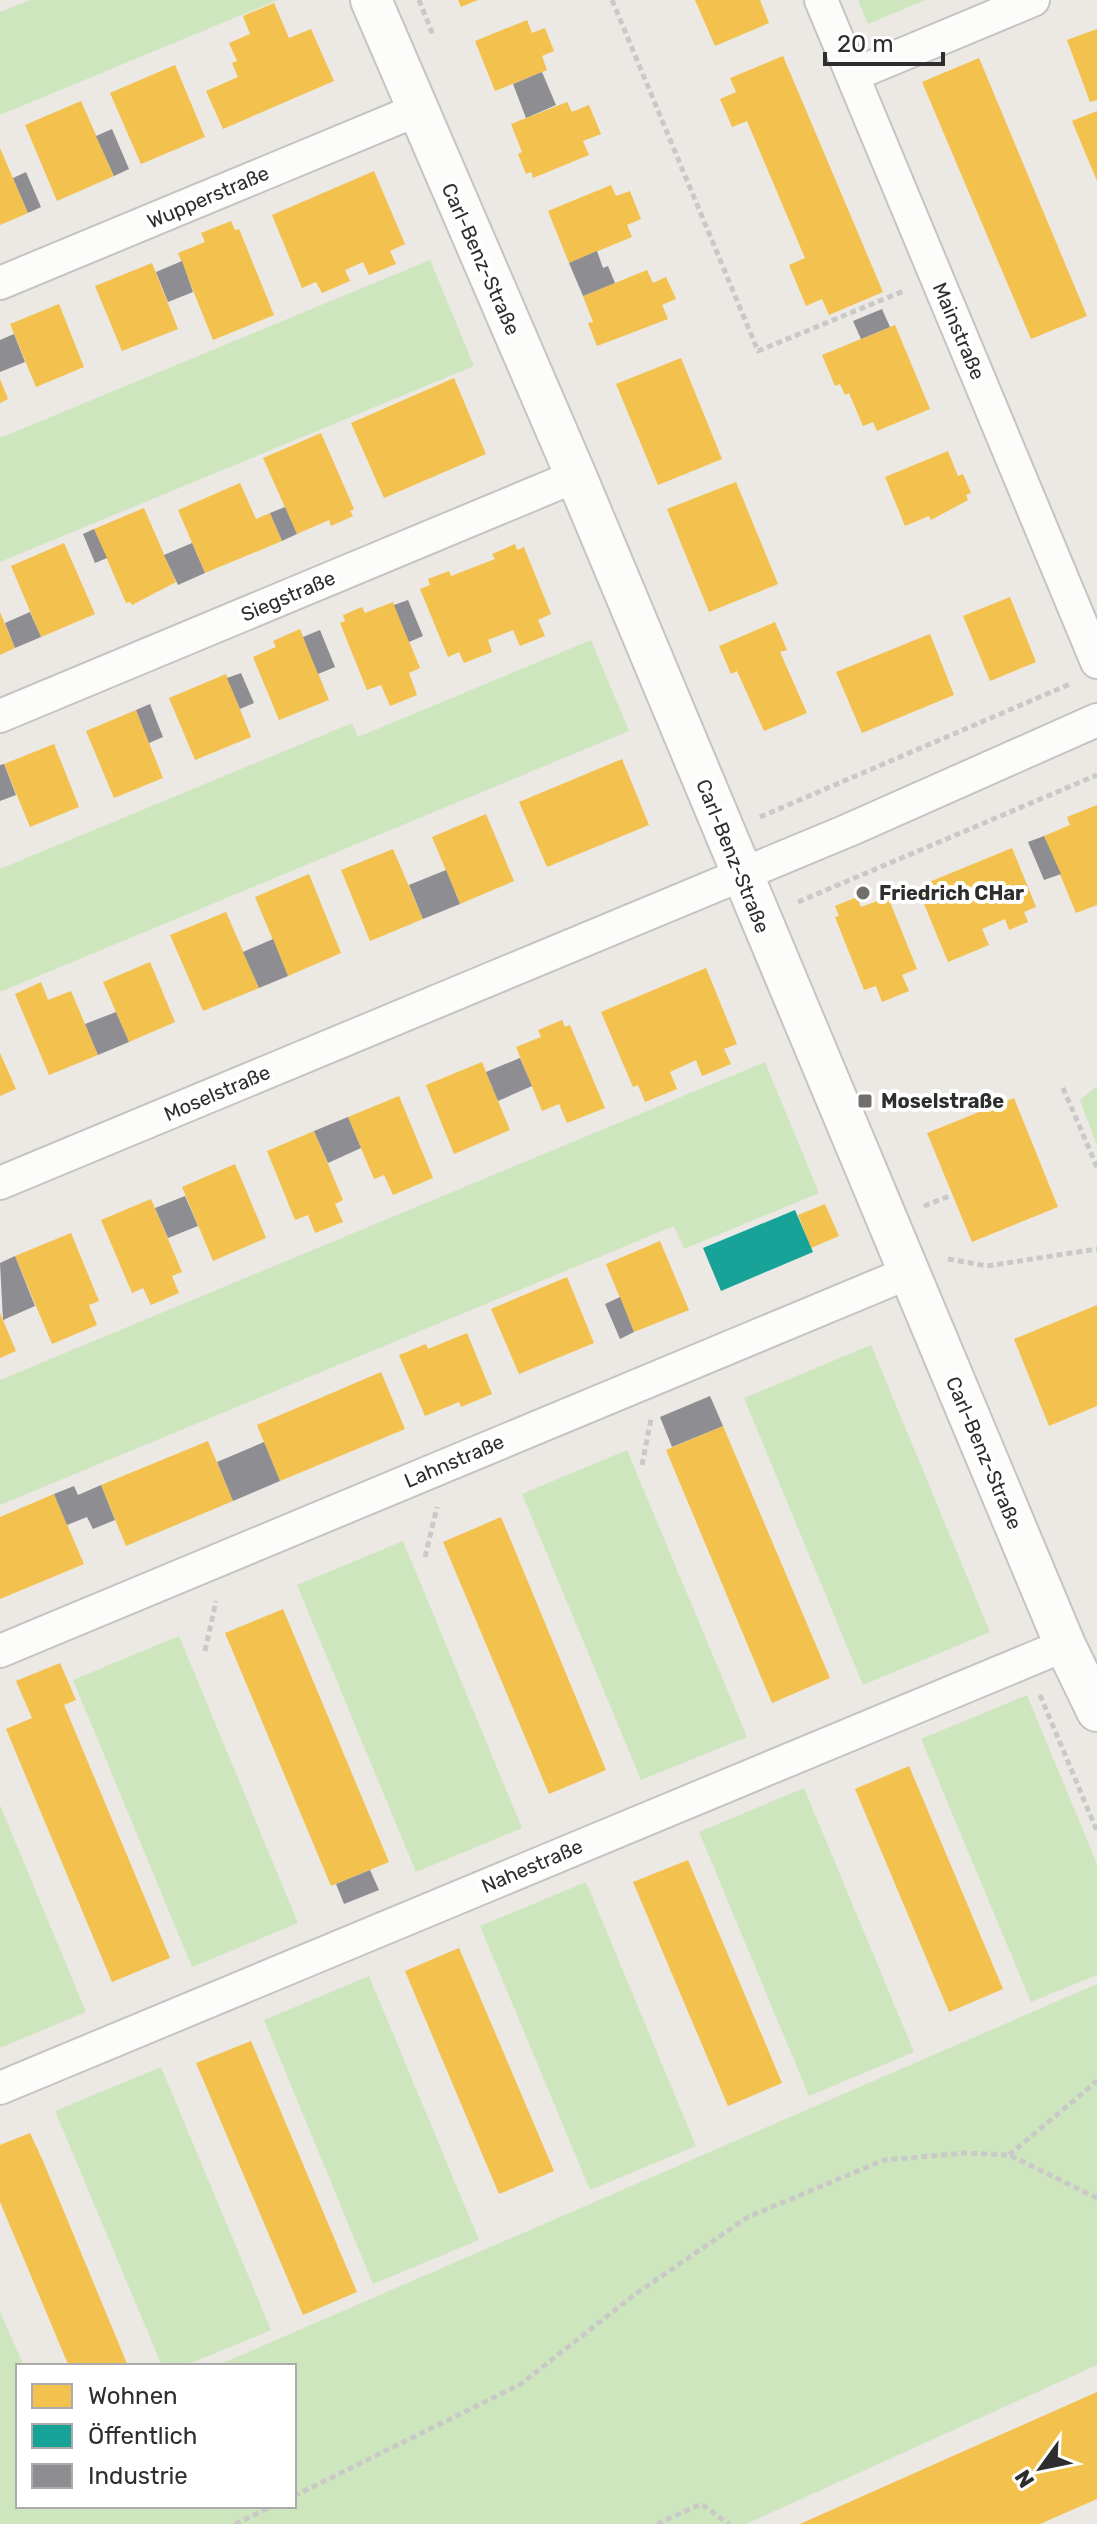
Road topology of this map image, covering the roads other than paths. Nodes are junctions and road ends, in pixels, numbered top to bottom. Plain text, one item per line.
1 (371, 0) edge
2 (821, 0) edge
3 (1033, 0) edge
4 (853, 75) junction
5 (417, 110) junction
6 (0, 283) edge
7 (576, 476) junction
8 (1090, 670) edge
9 (0, 716) edge
10 (1097, 720) edge
11 (741, 875) junction
12 (0, 1183) edge
13 (908, 1273) junction
14 (1065, 1645) junction
15 (0, 1651) edge
16 (1097, 1711) edge
17 (0, 2088) edge

1 - 5 street, Carl-Benz-Straße
2 - 4 street, Mainstraße
3 - 4 street
4 - 8 street, Mainstraße
5 - 6 street, Wupperstraße
5 - 7 street, Carl-Benz-Straße
7 - 9 street, Siegstraße
7 - 11 street, Carl-Benz-Straße
10 - 11 street, Moselstraße
11 - 12 street, Moselstraße
11 - 13 street, Carl-Benz-Straße
13 - 14 street, Carl-Benz-Straße
13 - 15 street, Lahnstraße
14 - 16 street, Carl-Benz-Straße
14 - 17 street, Nahestraße

